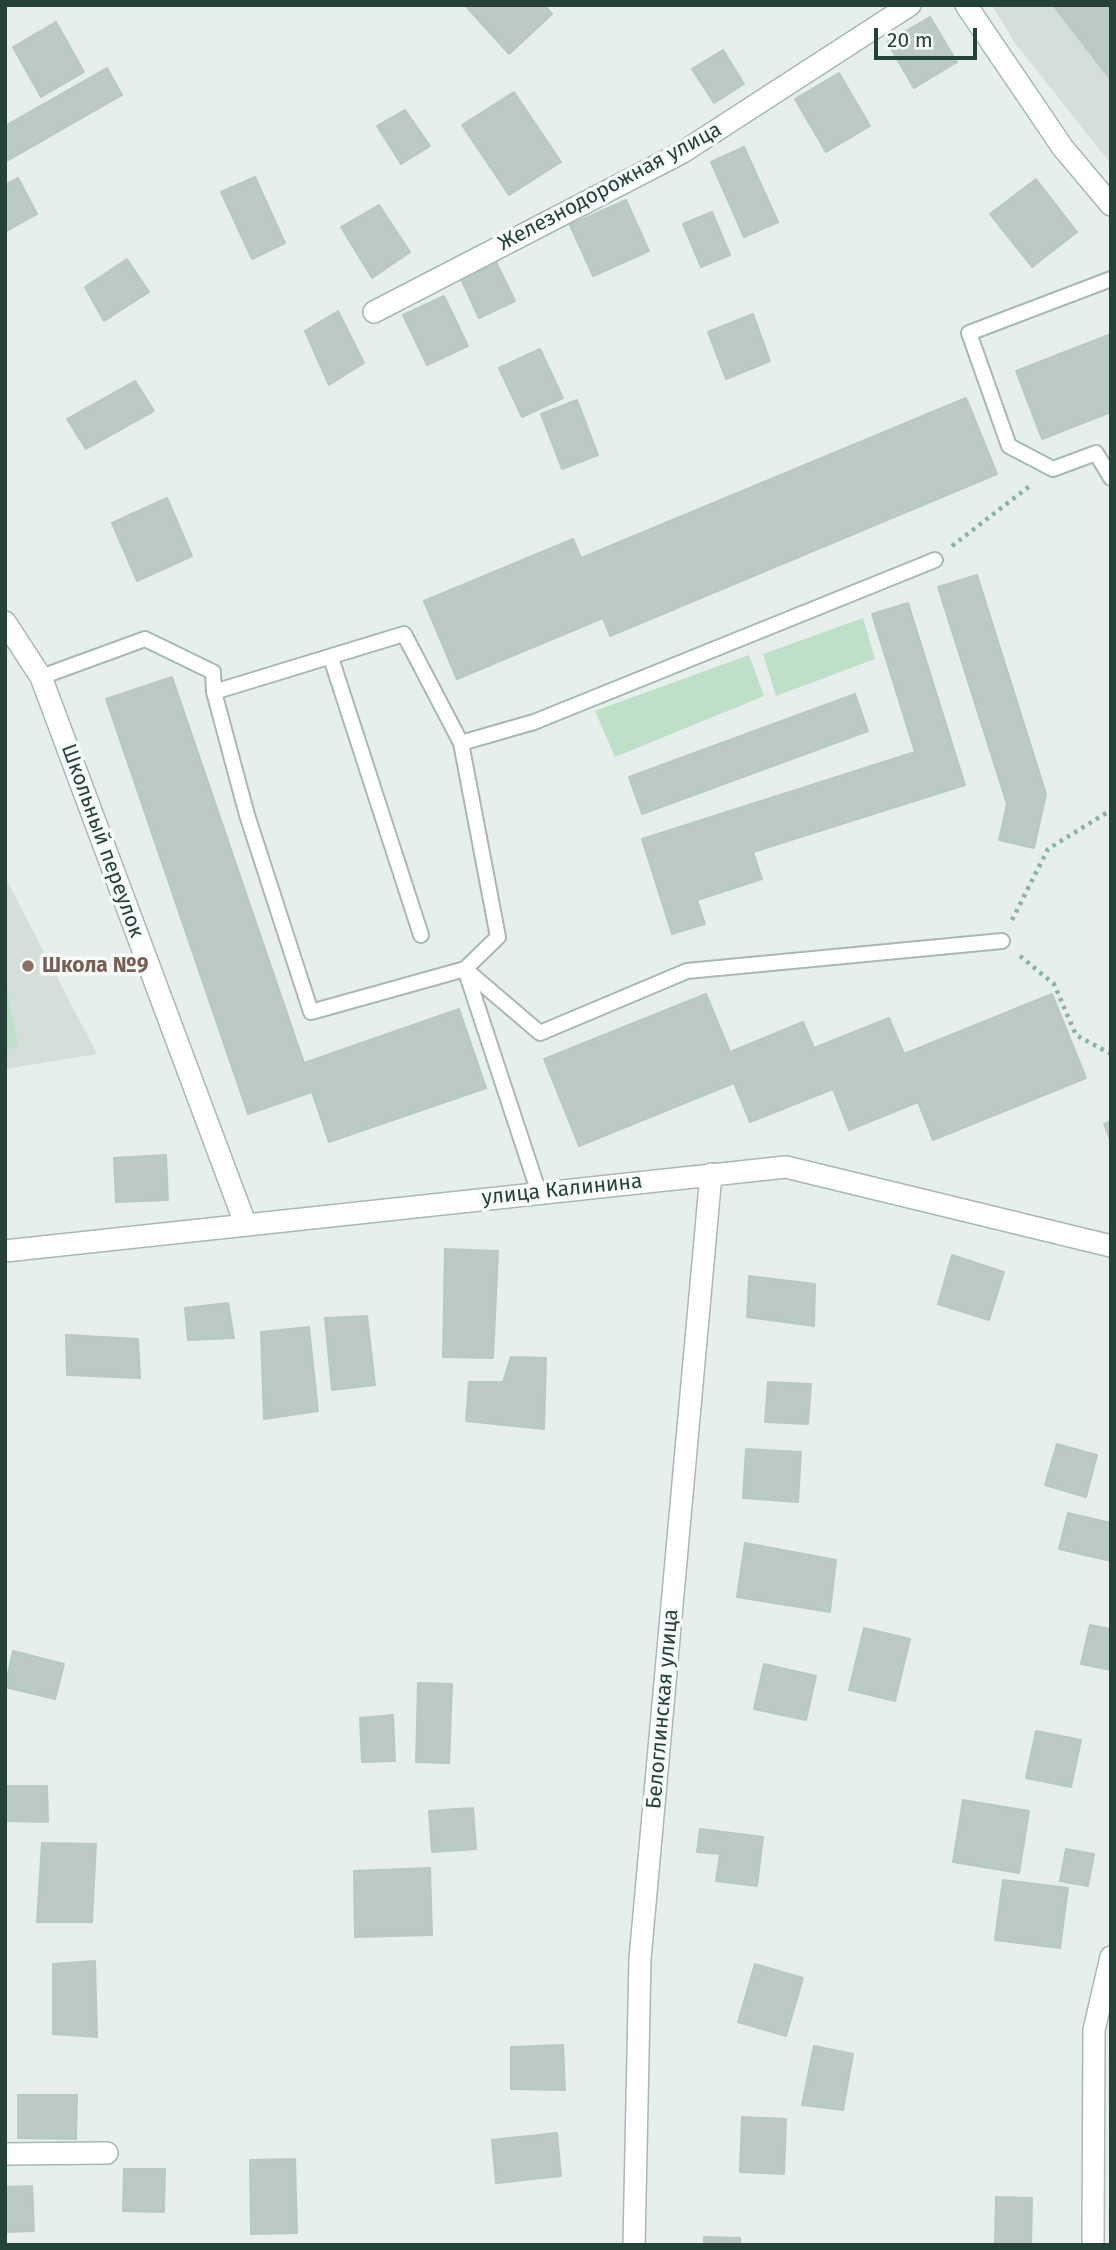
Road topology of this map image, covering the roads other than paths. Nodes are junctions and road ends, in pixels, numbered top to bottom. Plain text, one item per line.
1 (910, 5) edge
2 (966, 5) edge
3 (1111, 205) edge
4 (1111, 279) edge
5 (374, 312) dead end
6 (1111, 478) edge
7 (935, 560) road end
8 (5, 622) edge
9 (331, 658) junction
10 (41, 677) junction
11 (214, 692) junction
12 (461, 743) junction
13 (421, 935) dead end
14 (1002, 941) road end
15 (465, 969) junction
16 (711, 1174) junction
17 (539, 1193) junction
18 (245, 1223) junction
19 (1111, 1246) edge
20 (5, 1251) edge
21 (1111, 1957) edge
22 (1102, 2032) edge
23 (107, 2153) dead end
24 (5, 2154) edge
25 (634, 2245) edge
26 (1093, 2245) edge

1 - 5 street, Железнодорожная улица
2 - 3 street
4 - 6 lane
7 - 12 lane
8 - 10 street, Школьный переулок
9 - 11 lane
9 - 12 lane
9 - 13 lane
10 - 11 lane
10 - 18 street, Школьный переулок
11 - 15 lane
12 - 15 lane
14 - 15 lane
15 - 17 lane
16 - 17 street, улица Калинина
16 - 19 street, улица Калинина
16 - 25 street, Белоглинская улица
17 - 18 street, улица Калинина
18 - 20 street, улица Калинина
21 - 22 street
22 - 26 street
23 - 24 street

